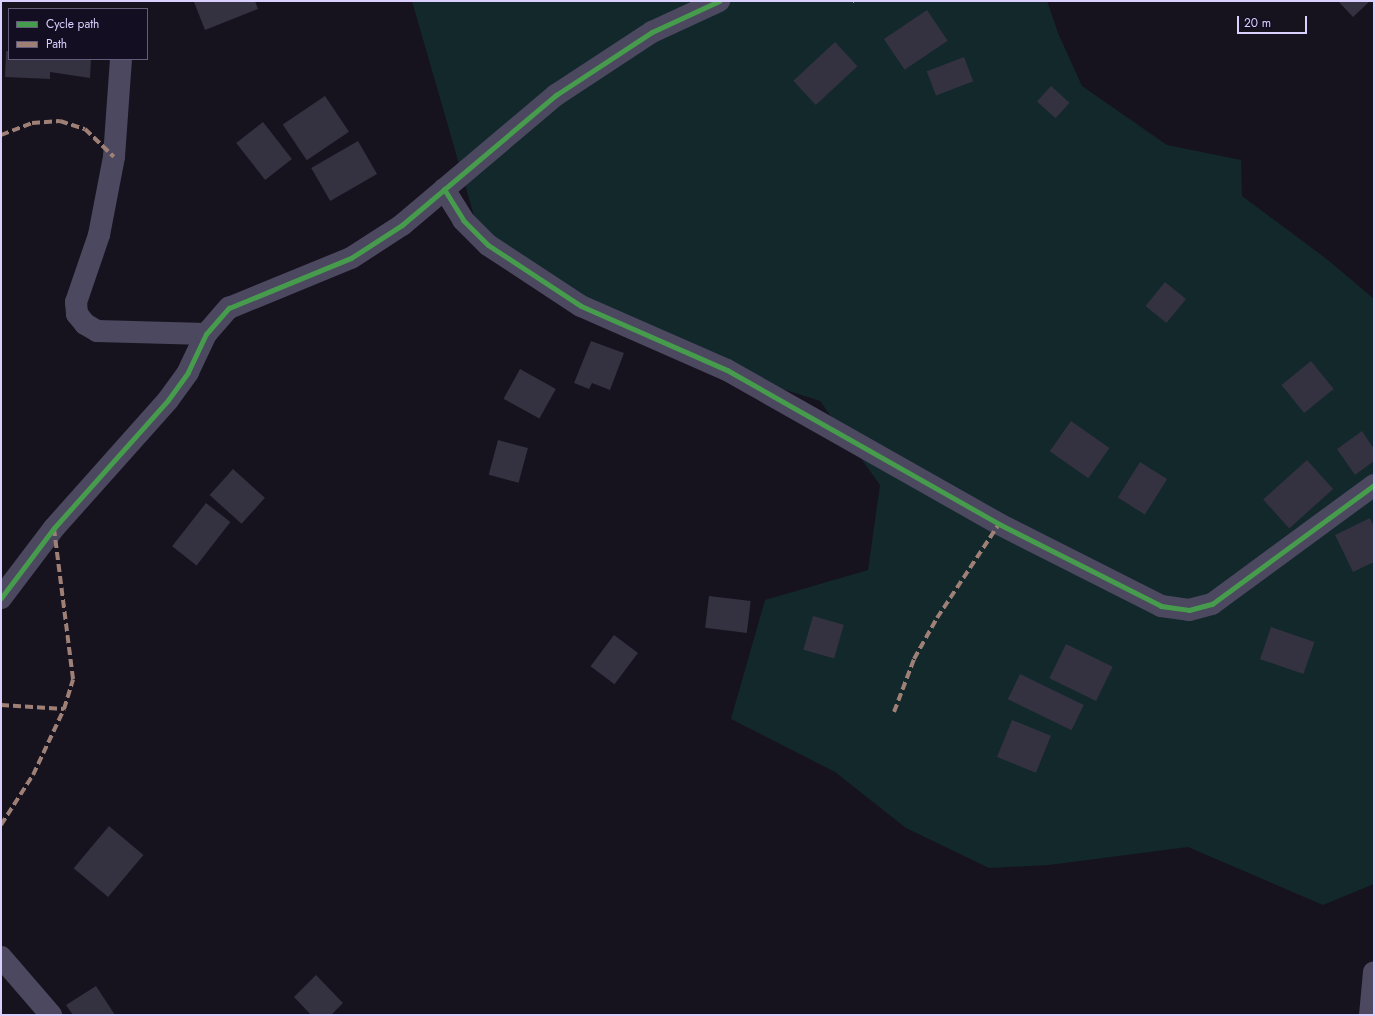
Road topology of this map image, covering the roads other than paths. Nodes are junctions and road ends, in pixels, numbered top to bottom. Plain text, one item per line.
1 (719, 1) edge
2 (121, 60) edge
3 (444, 189) junction
4 (206, 334) junction
5 (1374, 485) edge
6 (1, 598) edge
7 (1, 957) edge
8 (1374, 972) edge
9 (51, 1015) edge
10 (1370, 1015) edge

1 - 3 street
2 - 4 street
3 - 4 street
3 - 5 street
4 - 6 street
7 - 9 street
8 - 10 street

